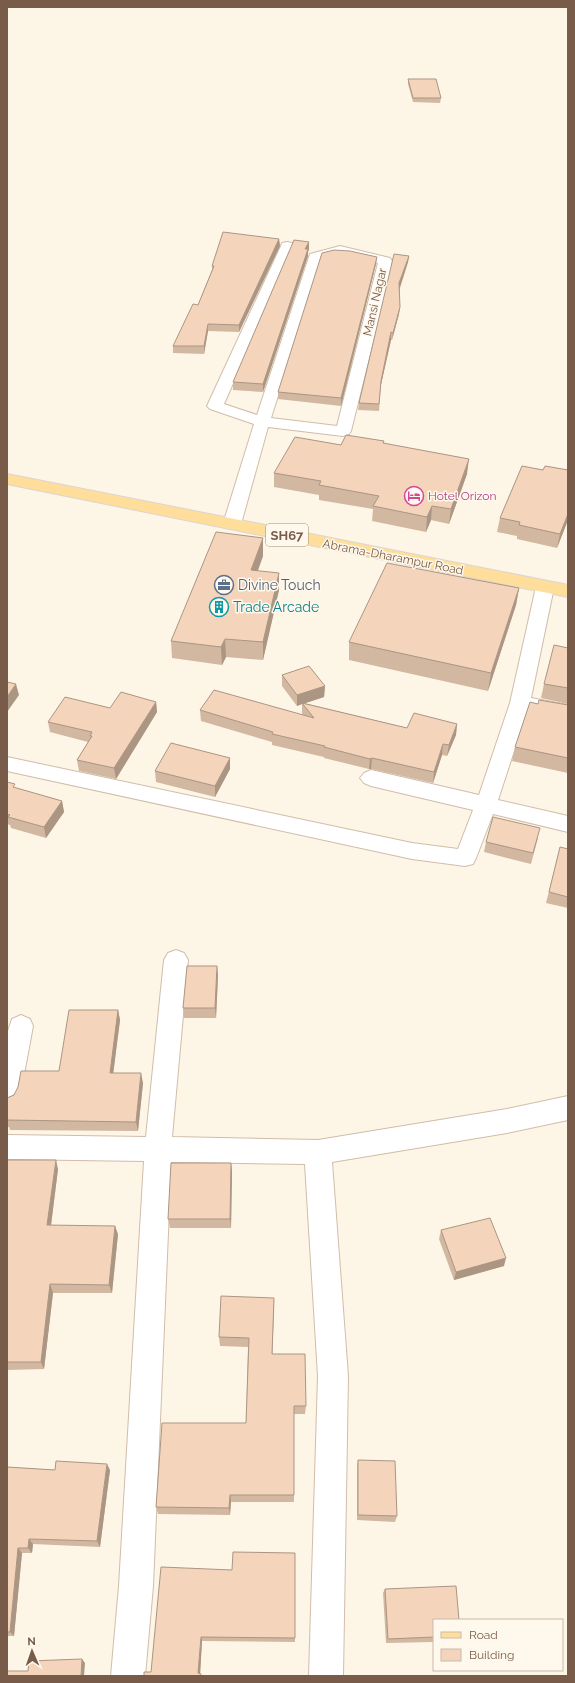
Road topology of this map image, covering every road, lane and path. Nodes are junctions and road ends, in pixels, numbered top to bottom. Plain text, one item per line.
1 (287, 246) dead end
2 (262, 422) junction
3 (7, 479) edge
4 (232, 524) junction
5 (545, 587) junction
6 (568, 591) edge
7 (520, 703) junction
8 (568, 712) edge
9 (7, 764) edge
10 (371, 778) dead end
11 (486, 806) junction
12 (568, 824) edge
13 (176, 960) dead end
14 (21, 1026) dead end
15 (7, 1096) edge
16 (568, 1108) edge
17 (7, 1147) edge
18 (158, 1148) junction
19 (318, 1152) junction
20 (128, 1676) edge
21 (326, 1676) edge

1 - 2 street, Mansi Nagar
2 - 2 street, Mansi Nagar
2 - 4 street, Mansi Nagar
3 - 4 main road, Abrama-Dharampur Road / SH67
4 - 5 main road, Abrama-Dharampur Road / SH67
5 - 6 main road, Abrama-Dharampur Road / SH67
5 - 7 street
7 - 8 street
7 - 11 street
9 - 11 street
10 - 11 street
11 - 12 street
13 - 18 street
14 - 15 street
16 - 19 street
17 - 18 street
18 - 19 street
18 - 20 street
19 - 21 street

